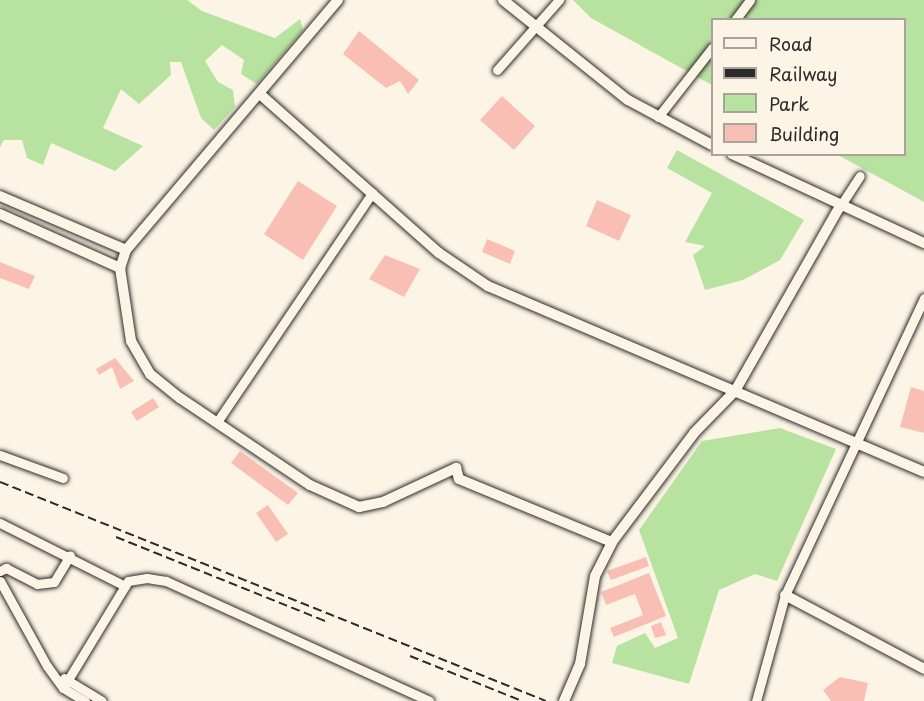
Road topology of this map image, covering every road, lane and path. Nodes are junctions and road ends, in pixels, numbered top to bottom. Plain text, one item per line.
1 (338, 0) edge
2 (503, 0) edge
3 (559, 0) edge
4 (750, 0) edge
5 (736, 18) edge
6 (537, 27) junction
7 (711, 49) edge
8 (496, 70) dead end
9 (261, 95) junction
10 (658, 117) junction
11 (711, 144) edge
12 (736, 156) edge
13 (861, 176) dead end
14 (372, 193) junction
15 (0, 196) edge
16 (839, 208) junction
17 (0, 213) edge
18 (924, 243) edge
19 (126, 250) junction
20 (120, 268) junction
21 (924, 298) edge
22 (735, 391) junction
23 (217, 422) junction
24 (857, 443) junction
25 (0, 455) edge
26 (924, 472) edge
27 (63, 478) dead end
28 (0, 523) edge
29 (612, 542) junction
30 (70, 555) junction
31 (0, 571) edge
32 (0, 581) edge
33 (125, 586) junction
34 (785, 595) junction
35 (924, 669) edge
36 (65, 684) junction
37 (85, 701) edge
38 (102, 701) edge
39 (429, 701) edge
40 (564, 701) edge
41 (756, 701) edge

1 - 9 street
2 - 6 street
3 - 6 street
4 - 5 street
6 - 8 street
6 - 10 street
7 - 10 street
9 - 14 street
9 - 19 street
10 - 11 street
12 - 16 street
13 - 16 street
14 - 22 street
14 - 23 street
15 - 19 street
16 - 18 street
16 - 22 street
17 - 20 street
19 - 20 street
20 - 23 street
21 - 24 street
22 - 24 street
22 - 29 street
23 - 29 street
24 - 26 street
24 - 34 street
25 - 27 street
28 - 30 street
29 - 40 street
30 - 31 street
30 - 33 street
32 - 36 street
33 - 36 street
33 - 39 street
34 - 35 street
34 - 41 street
36 - 37 street
36 - 38 street

